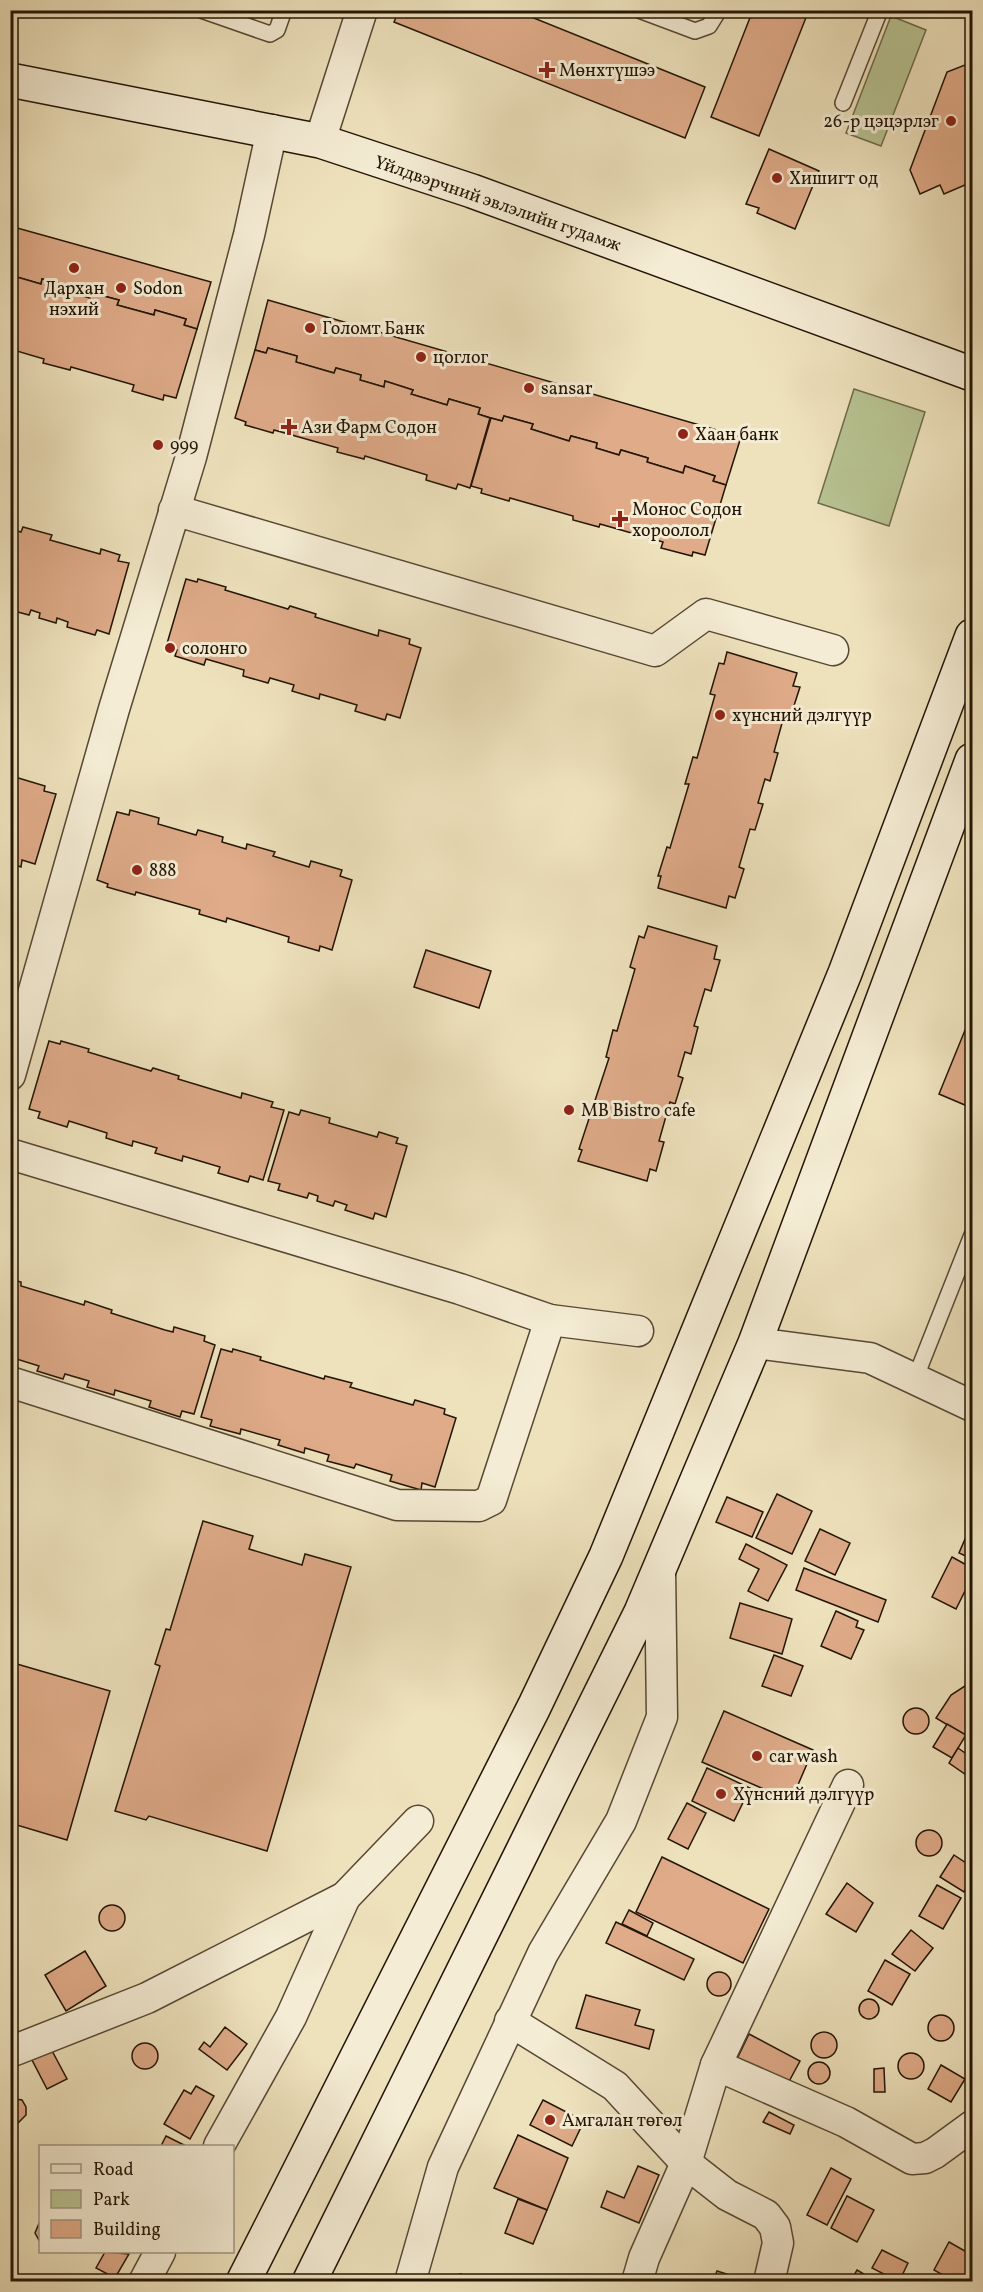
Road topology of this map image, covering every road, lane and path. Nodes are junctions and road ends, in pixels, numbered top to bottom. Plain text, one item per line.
1 (201, 10) edge
2 (284, 10) edge
3 (362, 10) edge
4 (639, 10) edge
5 (719, 10) edge
6 (880, 10) edge
7 (221, 14) edge
8 (10, 80) edge
9 (843, 103) dead end
10 (272, 130) junction
11 (320, 141) junction
12 (972, 374) edge
13 (174, 510) junction
14 (972, 636) edge
15 (833, 650) dead end
16 (972, 760) edge
17 (10, 1075) edge
18 (10, 1154) edge
19 (972, 1235) edge
20 (550, 1320) junction
21 (638, 1331) dead end
22 (755, 1343) junction
23 (915, 1379) junction
24 (10, 1382) edge
25 (972, 1406) edge
26 (660, 1565) junction
27 (848, 1785) dead end
28 (418, 1821) dead end
29 (345, 1897) junction
30 (510, 2021) junction
31 (10, 2052) edge
32 (716, 2065) junction
33 (972, 2126) edge
34 (220, 2145) edge
35 (686, 2163) junction
36 (159, 2253) edge
37 (144, 2282) edge
38 (243, 2282) edge
39 (309, 2282) edge
40 (410, 2282) edge
41 (637, 2282) edge
42 (769, 2282) edge

1 - 7 lane
2 - 7 lane
3 - 11 street
4 - 5 lane
6 - 9 lane
8 - 10 main road, Үйлдвэрчний эвлэлийн гудамж
10 - 11 main road, Үйлдвэрчний эвлэлийн гудамж
10 - 13 street
11 - 12 main road, Үйлдвэрчний эвлэлийн гудамж
13 - 15 street
13 - 17 street
14 - 38 main road
16 - 22 main road
18 - 20 street
19 - 23 lane
20 - 21 street
20 - 24 street
22 - 23 street
22 - 26 main road
23 - 25 street
26 - 30 street
26 - 39 main road
27 - 32 street
28 - 29 street
29 - 31 street
29 - 34 street
30 - 35 street
30 - 40 street
32 - 33 street
32 - 35 street
35 - 41 street
35 - 42 street
36 - 37 street

